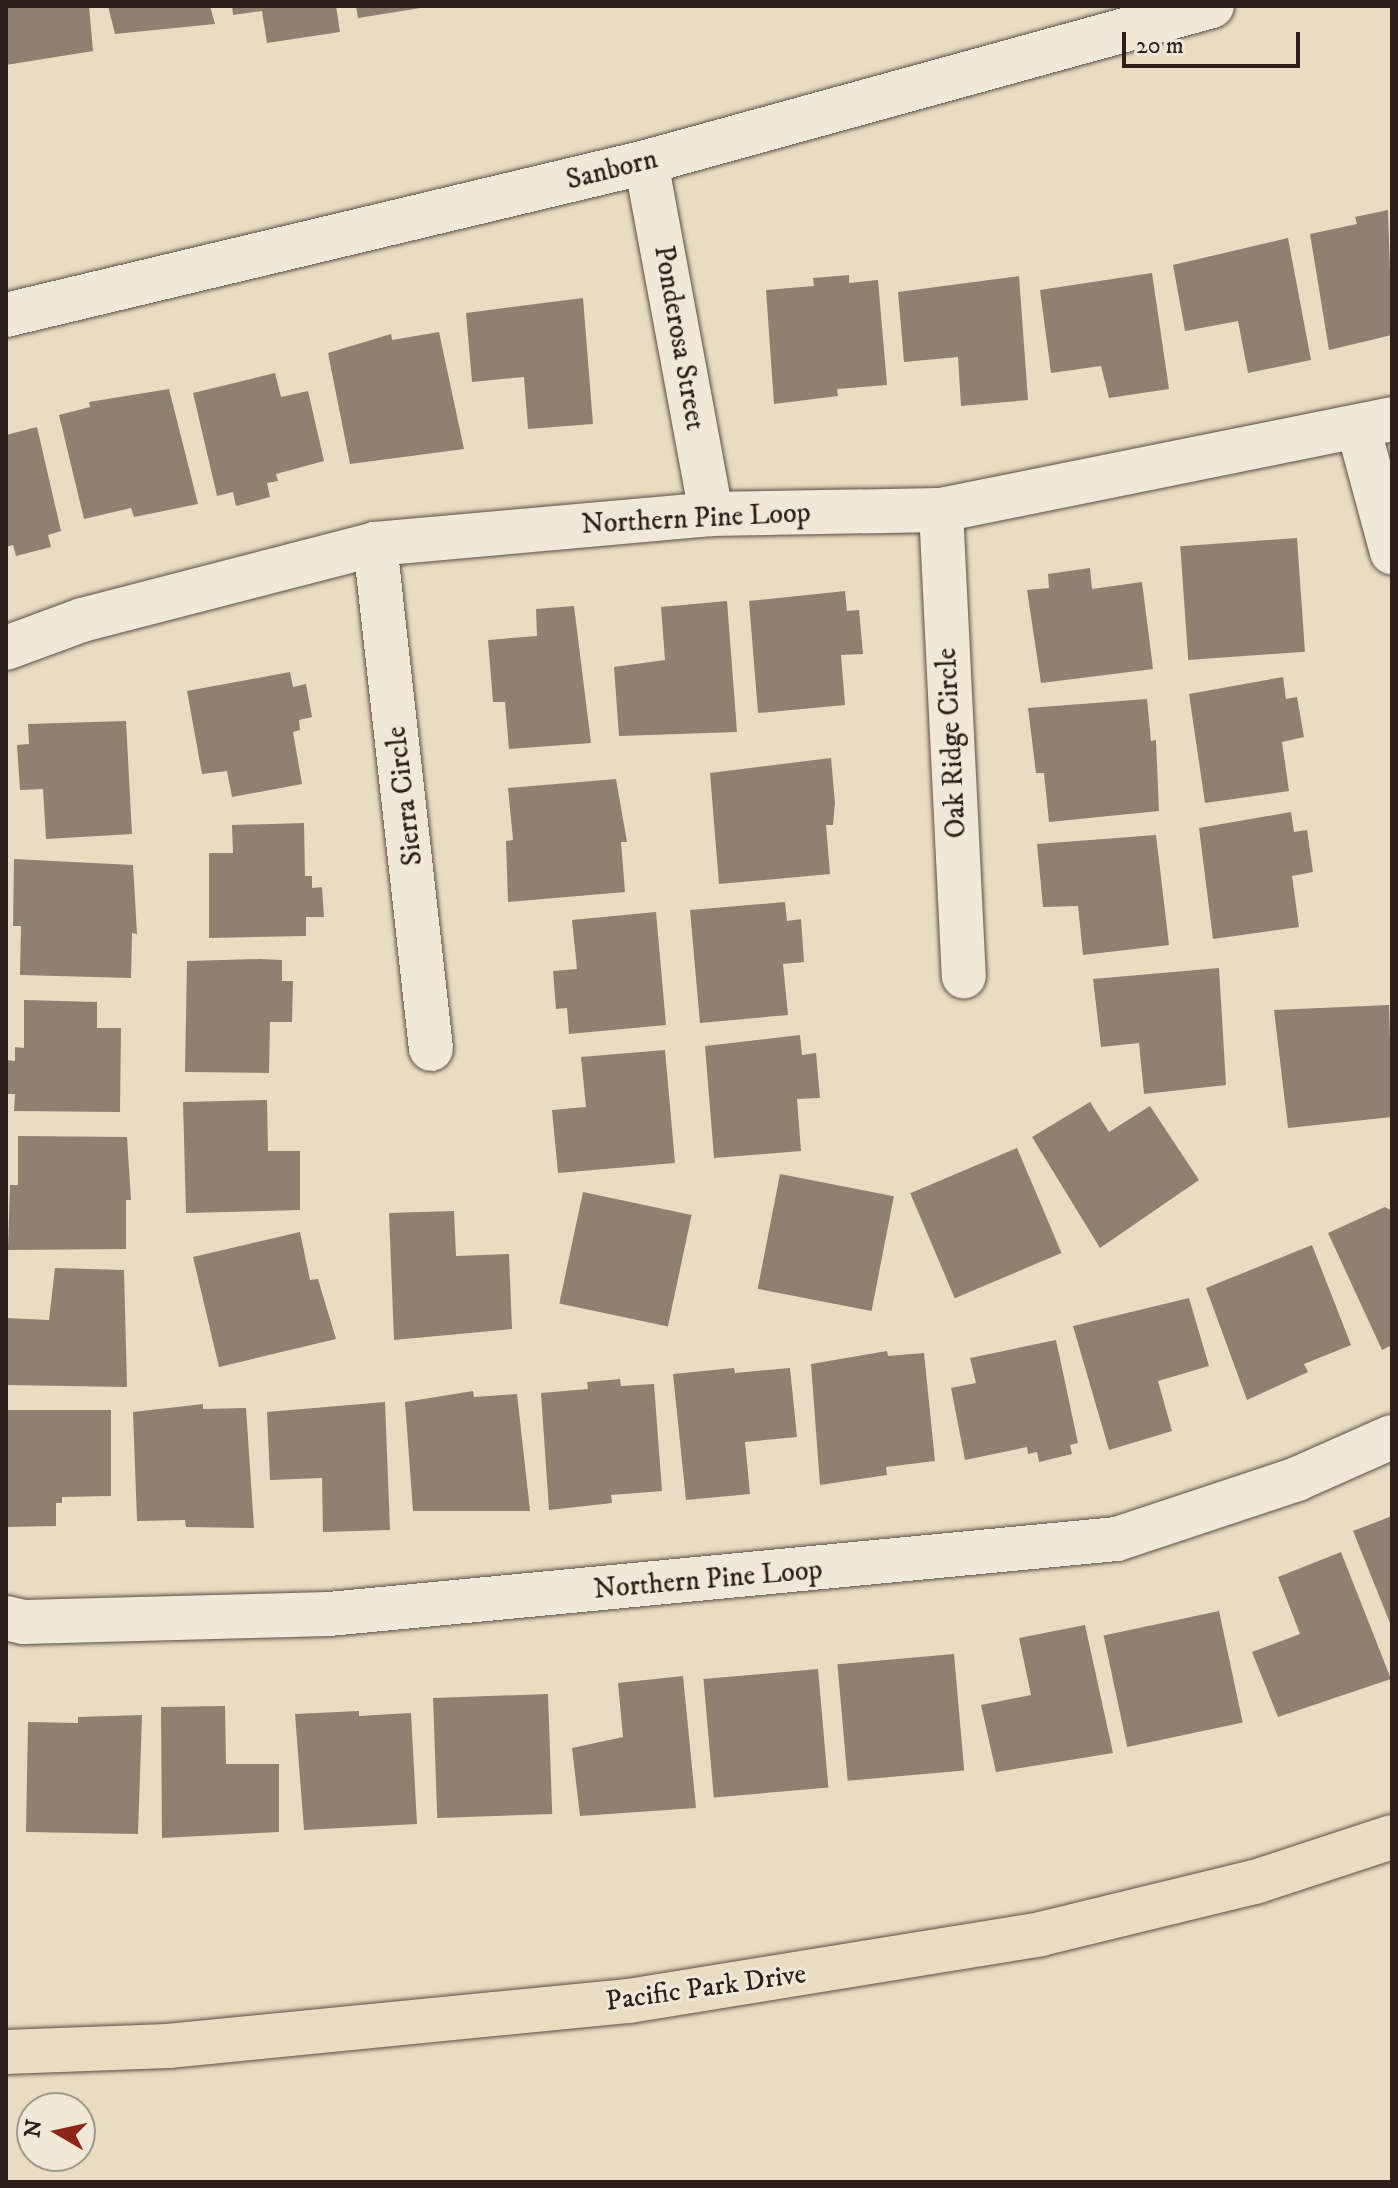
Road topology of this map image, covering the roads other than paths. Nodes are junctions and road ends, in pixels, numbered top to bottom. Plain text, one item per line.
1 (1212, 6) edge
2 (646, 162) junction
3 (6, 315) edge
4 (1375, 423) edge
5 (941, 510) junction
6 (711, 514) junction
7 (375, 544) junction
8 (1392, 552) edge
9 (6, 648) edge
10 (964, 976) dead end
11 (431, 1049) dead end
12 (1392, 1437) edge
13 (6, 1618) edge
14 (1392, 1837) edge
15 (6, 2052) edge

1 - 2 street, Sanborn
2 - 3 street, Sanborn
2 - 6 street, Ponderosa Street
4 - 5 street, Northern Pine Loop
4 - 8 street
5 - 6 street, Northern Pine Loop
5 - 10 street, Oak Ridge Circle
6 - 7 street, Northern Pine Loop
7 - 9 street, Northern Pine Loop
7 - 11 street, Sierra Circle
12 - 13 street, Northern Pine Loop
14 - 15 main road, Pacific Park Drive

